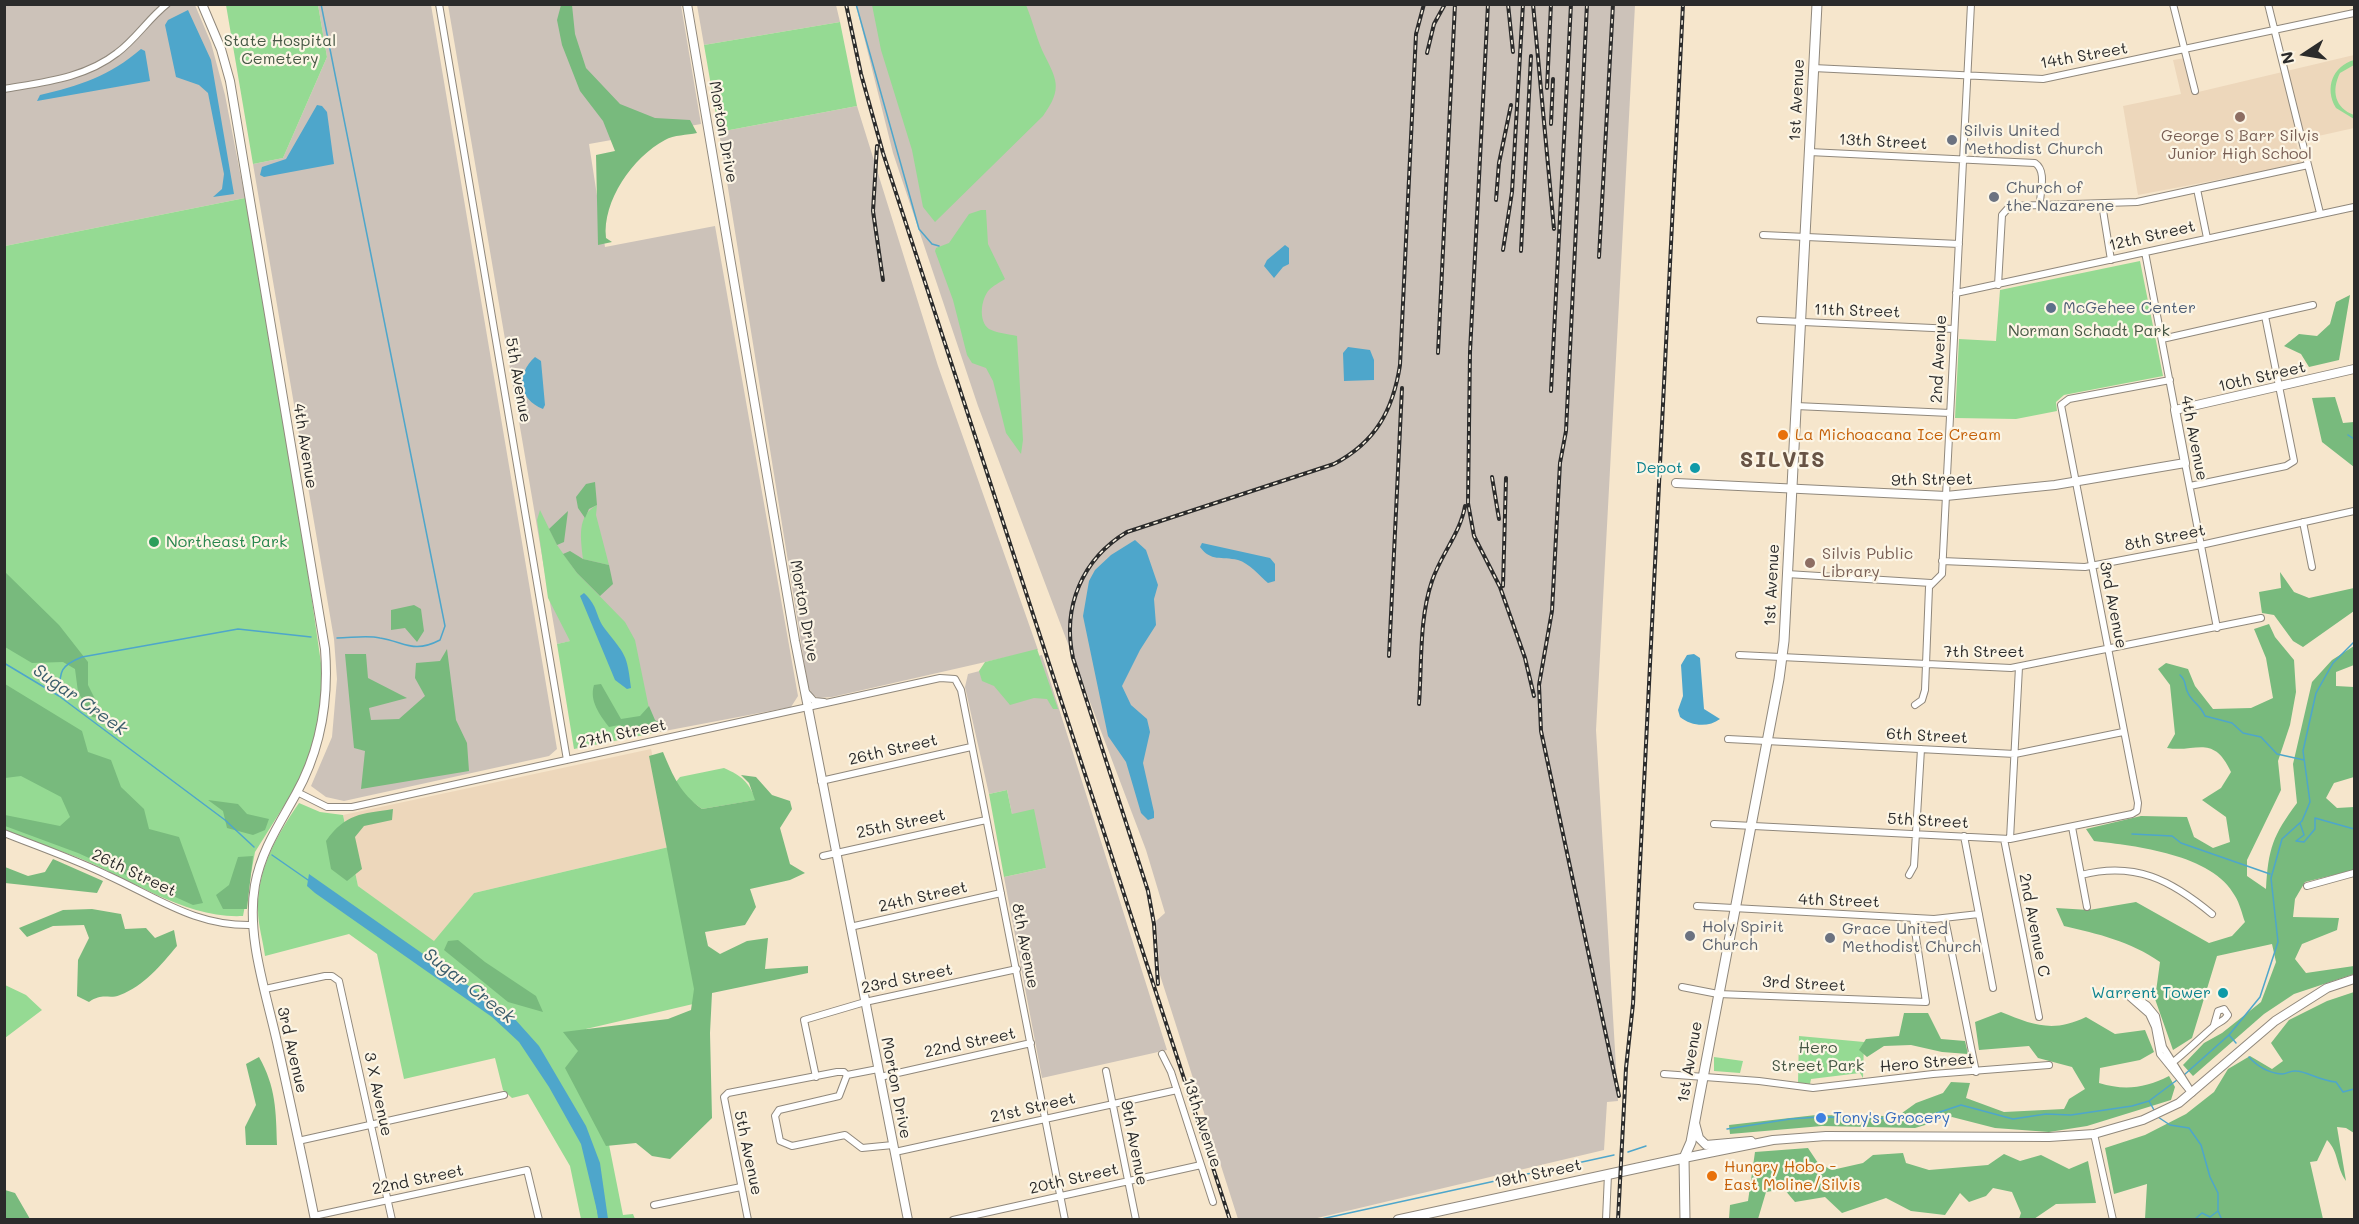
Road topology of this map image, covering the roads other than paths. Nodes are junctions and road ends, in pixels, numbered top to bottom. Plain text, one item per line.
1 (166, 4) edge
2 (202, 4) edge
3 (439, 4) edge
4 (687, 4) edge
5 (1817, 4) edge
6 (1971, 4) edge
7 (2173, 4) edge
8 (2268, 4) edge
9 (2355, 13) edge
10 (2275, 31) junction
11 (2186, 50) junction
12 (1813, 68) junction
13 (1967, 76) junction
14 (4, 89) edge
15 (2195, 90) dead end
16 (1809, 152) junction
17 (1963, 160) junction
18 (2308, 165) junction
19 (2197, 189) junction
20 (2040, 204) junction
21 (2102, 204) junction
22 (2355, 207) edge
23 (2320, 213) junction
24 (1763, 235) dead end
25 (1804, 236) junction
26 (2207, 238) junction
27 (1959, 244) junction
28 (2145, 252) junction
29 (2111, 260) junction
30 (1998, 285) junction
31 (1956, 293) junction
32 (2313, 305) dead end
33 (2265, 316) junction
34 (1760, 320) dead end
35 (1800, 322) junction
36 (1954, 329) junction
37 (2162, 339) junction
38 (2355, 369) edge
39 (2170, 380) junction
40 (2279, 387) junction
41 (1796, 405) junction
42 (2175, 410) junction
43 (1950, 413) junction
44 (2185, 463) junction
45 (1676, 483) dead end
46 (2075, 483) junction
47 (2190, 486) junction
48 (1792, 489) junction
49 (1946, 496) junction
50 (2355, 511) edge
51 (2302, 522) junction
52 (2201, 545) junction
53 (1942, 561) junction
54 (2092, 566) junction
55 (2312, 567) dead end
56 (1787, 574) junction
57 (1931, 583) junction
58 (2261, 618) dead end
59 (2217, 628) junction
60 (2108, 649) junction
61 (1739, 656) dead end
62 (1782, 659) junction
63 (1926, 665) junction
64 (2019, 668) junction
65 (955, 679) joint
66 (804, 689) junction
67 (833, 702) junction
68 (1916, 705) dead end
69 (807, 708) junction
70 (2123, 732) junction
71 (1728, 739) dead end
72 (1767, 742) junction
73 (971, 747) junction
74 (1921, 749) junction
75 (2015, 754) junction
76 (567, 759) junction
77 (821, 780) junction
78 (297, 792) junction
79 (2137, 811) joint
80 (986, 820) junction
81 (1714, 824) dead end
82 (1750, 826) junction
83 (2072, 827) junction
84 (4, 833) edge
85 (1916, 834) junction
86 (1964, 836) junction
87 (2007, 839) junction
88 (835, 853) junction
89 (823, 856) dead end
90 (2355, 873) edge
91 (1909, 875) dead end
92 (2081, 875) junction
93 (255, 884) joint
94 (2307, 886) dead end
95 (1001, 893) junction
96 (1697, 906) dead end
97 (2087, 907) dead end
98 (1734, 909) junction
99 (1979, 914) junction
100 (2212, 914) dead end
101 (1913, 918) junction
102 (1945, 919) junction
103 (254, 925) junction
104 (850, 927) junction
105 (1017, 969) junction
106 (2355, 979) edge
107 (1682, 987) dead end
108 (1993, 988) dead end
109 (265, 989) junction
110 (1718, 994) junction
111 (865, 1002) junction
112 (2039, 1017) dead end
113 (2214, 1025) dead end
114 (1031, 1043) junction
115 (1162, 1054) dead end
116 (2171, 1064) junction
117 (2049, 1065) dead end
118 (1106, 1071) dead end
119 (1977, 1072) junction
120 (879, 1073) junction
121 (1665, 1074) dead end
122 (847, 1075) junction
123 (816, 1077) junction
124 (1702, 1077) junction
125 (1177, 1090) junction
126 (728, 1093) joint
127 (2192, 1093) junction
128 (504, 1095) dead end
129 (1113, 1104) junction
130 (1046, 1120) junction
131 (1695, 1121) junction
132 (371, 1125) junction
133 (2094, 1134) junction
134 (1773, 1140) junction
135 (298, 1141) junction
136 (894, 1149) junction
137 (1684, 1158) junction
138 (1201, 1165) junction
139 (1608, 1174) junction
140 (1128, 1180) junction
141 (741, 1186) junction
142 (1061, 1196) junction
143 (388, 1200) junction
144 (1213, 1202) dead end
145 (654, 1205) dead end
146 (315, 1218) edge
147 (1415, 1218) edge
148 (392, 1220) edge
149 (538, 1220) edge
150 (748, 1220) edge
151 (908, 1220) edge
152 (953, 1220) edge
153 (1065, 1220) edge
154 (1136, 1220) edge
155 (1398, 1220) edge
156 (1606, 1220) edge
157 (1685, 1220) edge
158 (2113, 1220) edge

1 - 14 street
2 - 78 street, 4th Avenue
3 - 76 street, 5th Avenue
4 - 66 street, Morton Drive
5 - 12 main road, 1st Avenue
6 - 13 street, 2nd Avenue
7 - 11 street
8 - 10 street
9 - 10 street, 14th Street
10 - 11 street, 14th Street
10 - 18 street
11 - 13 street, 14th Street
11 - 15 street
12 - 13 street, 14th Street
12 - 16 main road, 1st Avenue
13 - 17 street, 2nd Avenue
16 - 17 street, 13th Street
16 - 25 main road, 1st Avenue
17 - 20 street, 13th Street
17 - 27 street, 2nd Avenue
18 - 19 street
18 - 23 street
19 - 21 street
19 - 26 street
20 - 21 street
20 - 30 street
21 - 29 street
22 - 23 street, 12th Street
23 - 26 street, 12th Street
24 - 25 street
25 - 27 street
25 - 35 main road, 1st Avenue
26 - 28 street, 12th Street
27 - 31 street, 2nd Avenue
28 - 29 street, 12th Street
28 - 37 street, 4th Avenue
29 - 30 street, 12th Street
30 - 31 street, 12th Street
31 - 36 street, 2nd Avenue
32 - 33 street
33 - 37 street
33 - 40 street
34 - 35 street, 11th Street
35 - 36 street, 11th Street
35 - 41 main road, 1st Avenue
36 - 43 street, 2nd Avenue
37 - 39 street, 4th Avenue
38 - 40 street, 10th Street
39 - 42 street, 4th Avenue
39 - 46 street, 3rd Avenue
40 - 42 street, 10th Street
40 - 47 street
41 - 43 street
41 - 48 main road, 1st Avenue
42 - 44 street, 4th Avenue
43 - 49 street, 2nd Avenue
44 - 46 street, 9th Street
44 - 47 street, 4th Avenue
45 - 48 street, 9th Street
46 - 49 street, 9th Street
46 - 54 street, 3rd Avenue
47 - 52 street, 4th Avenue
48 - 49 street, 9th Street
48 - 56 main road, 1st Avenue
49 - 53 street, 2nd Avenue
50 - 51 street, 8th Street
51 - 52 street, 8th Street
51 - 55 street
52 - 54 street, 8th Street
52 - 59 street, 4th Avenue
53 - 54 street, 8th Street
53 - 57 street, 2nd Avenue
54 - 60 street, 3rd Avenue
56 - 57 street
56 - 62 main road, 1st Avenue
57 - 63 street, 2nd Avenue
58 - 59 street, 7th Street
59 - 60 street, 7th Street
60 - 64 street, 7th Street
60 - 70 street, 3rd Avenue
61 - 62 street, 7th Street
62 - 63 street, 7th Street
62 - 72 main road, 1st Avenue
63 - 64 street, 7th Street
63 - 68 street, 2nd Avenue
64 - 75 street, 2nd Avenue C
65 - 67 street, 27th Street
65 - 73 street, 8th Avenue
66 - 67 street
66 - 69 street, Morton Drive
67 - 69 street, 27th Street
69 - 76 street, 27th Street
69 - 77 street, Morton Drive
70 - 75 street, 6th Street
70 - 79 street, 3rd Avenue
71 - 72 street, 6th Street
72 - 74 street, 6th Street
72 - 82 main road, 1st Avenue
73 - 77 street, 26th Street
73 - 80 street, 8th Avenue
74 - 75 street, 6th Street
74 - 85 street
75 - 87 street, 2nd Avenue C
76 - 78 street, 27th Street
77 - 88 street, Morton Drive
78 - 93 street, 4th Avenue
79 - 83 street, 5th Street
80 - 88 street, 25th Street
80 - 95 street, 8th Avenue
81 - 82 street, 5th Street
82 - 85 street, 5th Street
82 - 98 main road, 1st Avenue
83 - 87 street, 5th Street
83 - 92 street
84 - 103 street, 26th Street
85 - 86 street, 5th Street
85 - 91 street
86 - 87 street, 5th Street
86 - 99 street
87 - 112 street, 2nd Avenue C
88 - 89 street, 25th Street
88 - 104 street, Morton Drive
90 - 94 street
92 - 97 street
92 - 100 street
93 - 103 street, 3rd Avenue
95 - 104 street, 24th Street
95 - 105 street, 8th Avenue
96 - 98 street, 4th Street
98 - 101 street, 4th Street
98 - 110 main road, 1st Avenue
99 - 102 street, 4th Street
99 - 108 street
101 - 102 street, 4th Street
101 - 110 street, 3rd Street
102 - 119 street
103 - 109 street, 3rd Avenue
104 - 111 street, Morton Drive
105 - 111 street, 23rd Street
105 - 114 street, 8th Avenue
106 - 127 main road
107 - 110 street, 3rd Street
109 - 132 street, 3 X Avenue
109 - 135 street, 3rd Avenue
110 - 124 main road, 1st Avenue
111 - 120 street, Morton Drive
111 - 123 street, 23rd Street
113 - 116 street
114 - 120 street, 22nd Street
114 - 130 street, 8th Avenue
115 - 125 street, 13th Avenue
116 - 116 street
116 - 127 street
117 - 119 street, Hero Street
118 - 129 street, 9th Avenue
119 - 124 street, Hero Street
120 - 122 street, 22nd Street
120 - 136 street, Morton Drive
121 - 124 street, Hero Street
122 - 123 street, 22nd Street
122 - 136 street, 21st Street
123 - 126 street, 22nd Street
124 - 131 main road, 1st Avenue
125 - 129 street, 21st Street
125 - 138 street, 13th Avenue
126 - 141 street, 5th Avenue
127 - 133 main road
128 - 132 street
129 - 130 street, 21st Street
129 - 140 street, 9th Avenue
130 - 136 street, 21st Street
130 - 142 street, 8th Avenue
131 - 134 main road
131 - 137 main road, 1st Avenue
132 - 135 street
132 - 143 street, 3 X Avenue
133 - 134 main road
133 - 158 street
134 - 137 main road
135 - 146 street, 3rd Avenue
136 - 151 street, Morton Drive
137 - 139 main road, 19th Street
137 - 157 main road, 1st Avenue
138 - 140 street, 20th Street
138 - 144 street, 13th Avenue
139 - 147 main road, 19th Street
139 - 156 street
140 - 142 street, 20th Street
140 - 154 street, 9th Avenue
141 - 145 street
141 - 150 street, 5th Avenue
142 - 152 street, 20th Street
142 - 153 street, 8th Avenue
143 - 146 street, 22nd Street
143 - 148 street, 3 X Avenue
143 - 149 street, 22nd Street
147 - 155 main road, 19th Street

